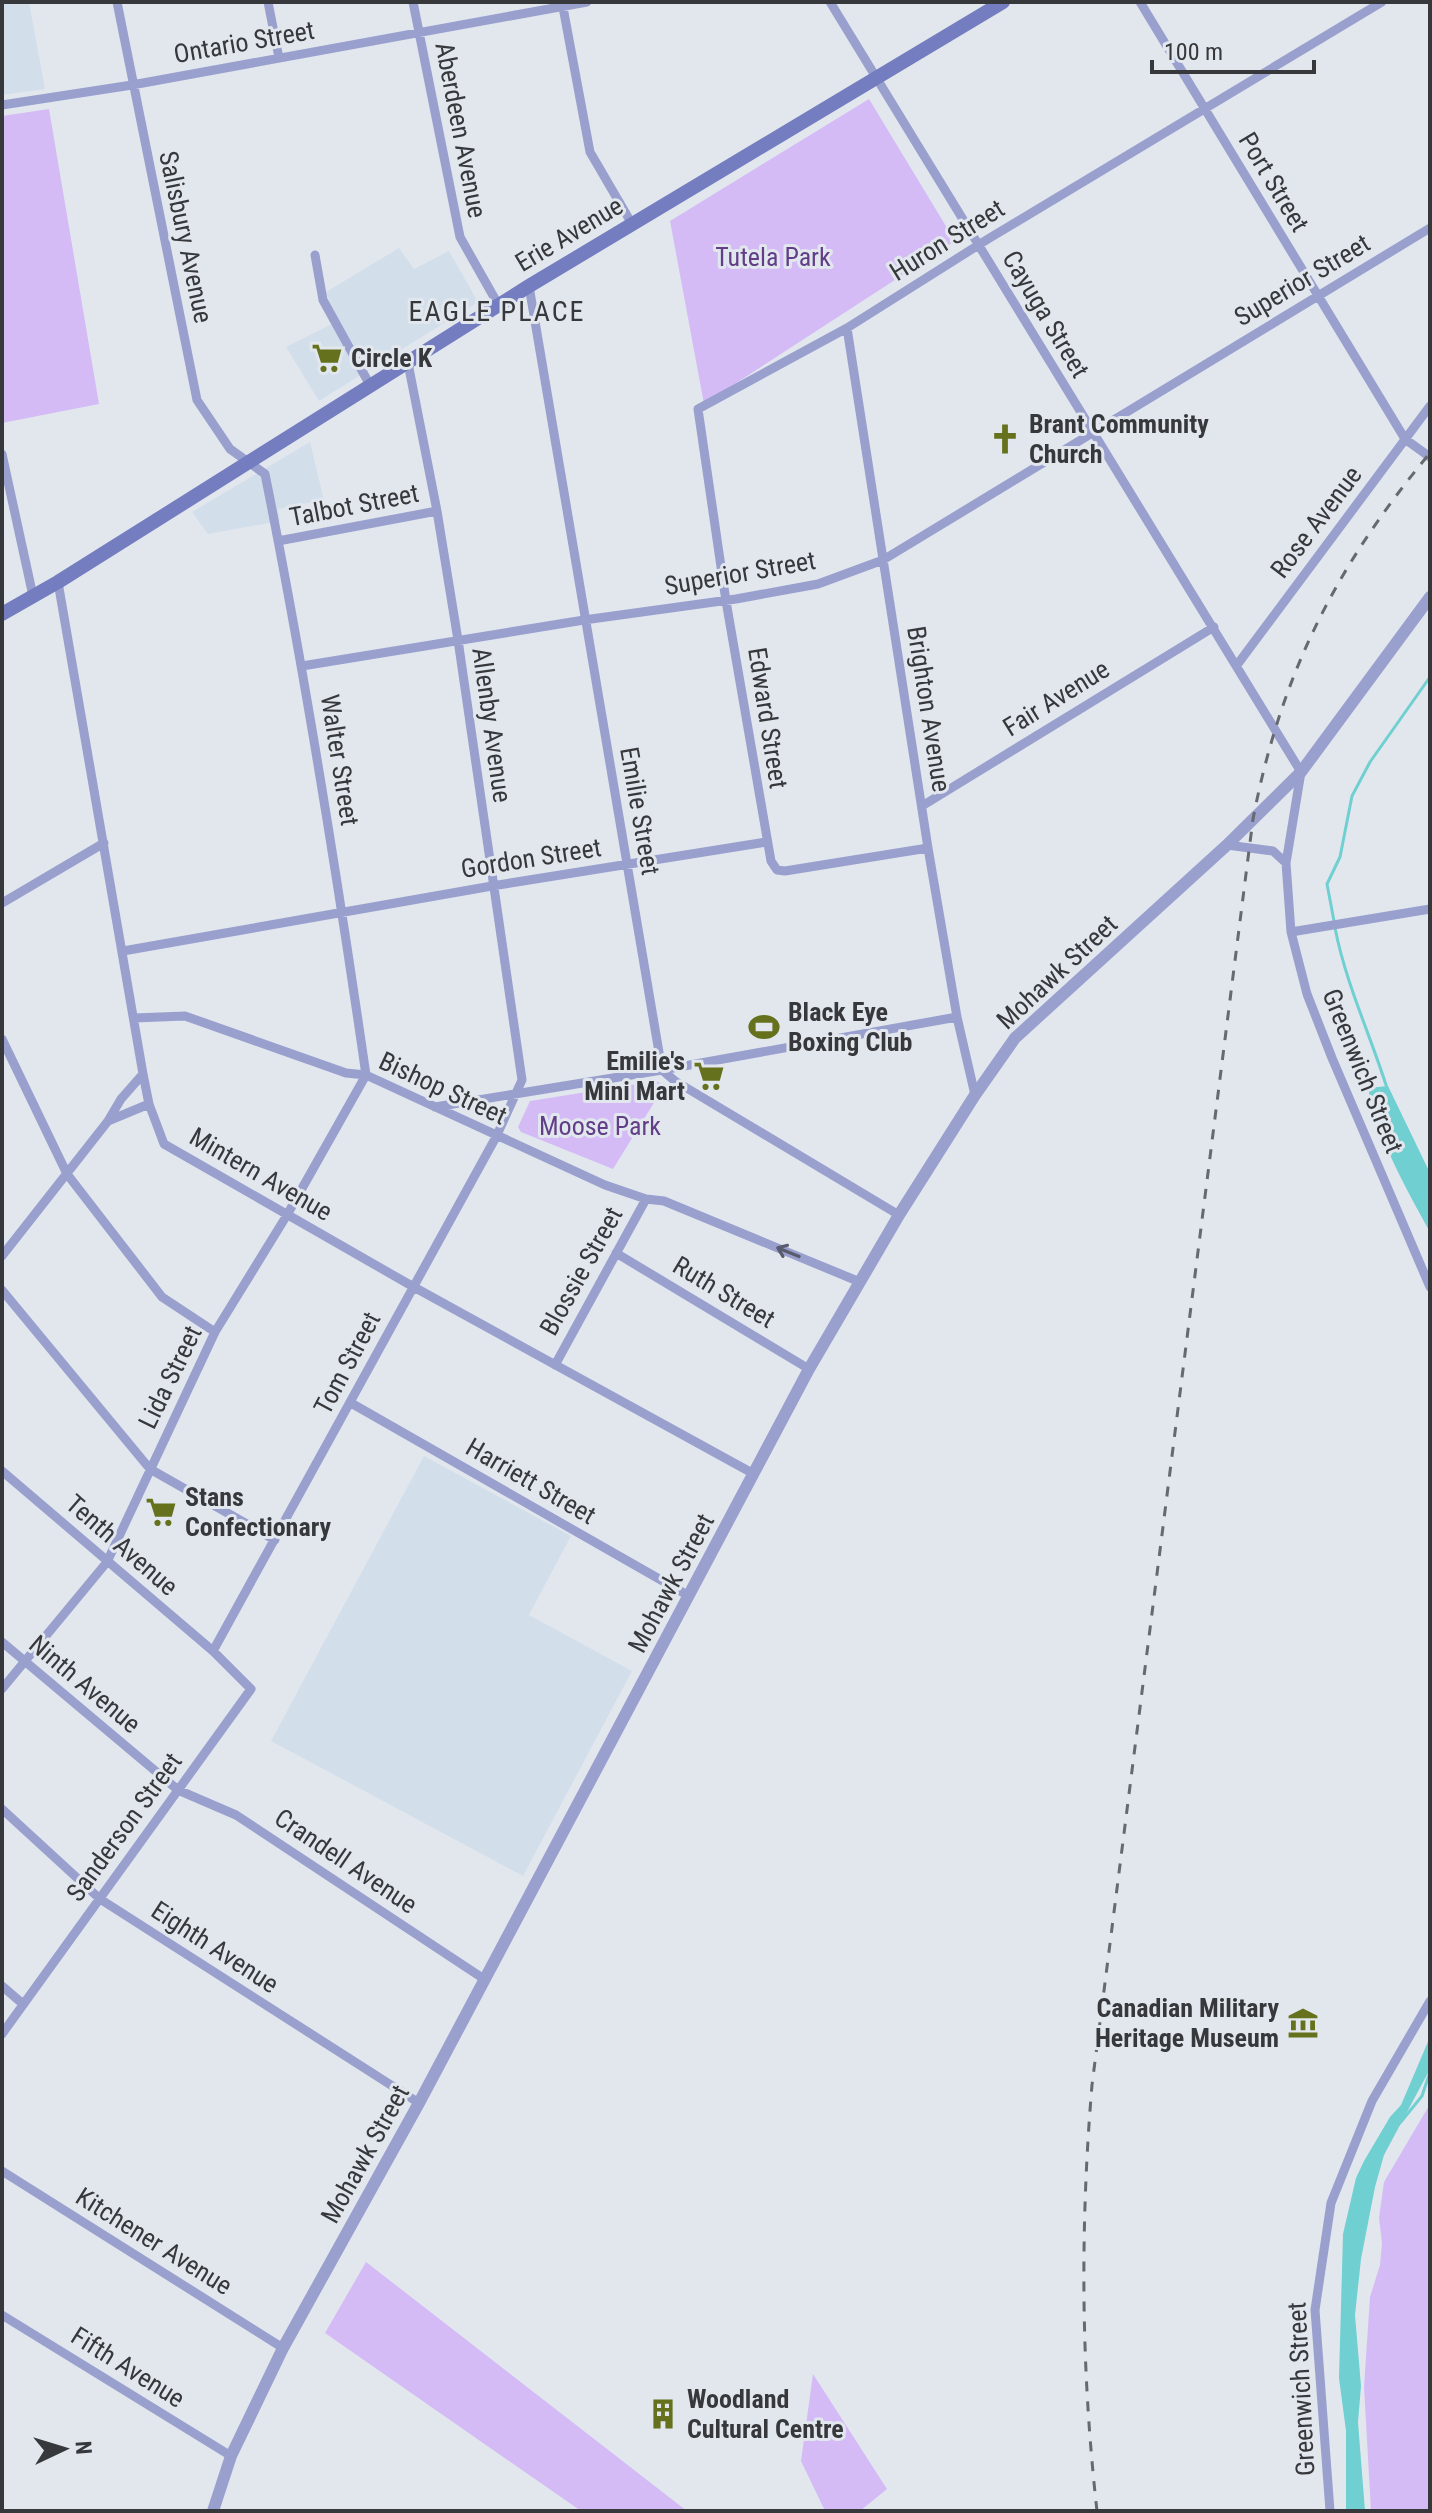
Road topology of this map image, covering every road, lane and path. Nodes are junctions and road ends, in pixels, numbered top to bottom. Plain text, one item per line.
1 (117, 2) edge
2 (268, 2) edge
3 (413, 2) edge
4 (587, 2) edge
5 (830, 2) edge
6 (1003, 2) edge
7 (1140, 2) edge
8 (1382, 2) edge
9 (562, 4) edge
10 (419, 33) junction
11 (279, 58) junction
12 (877, 78) junction
13 (132, 85) junction
14 (2, 105) edge
15 (1205, 109) junction
16 (632, 224) junction
17 (1430, 228) edge
18 (978, 245) junction
19 (315, 255) dead end
20 (529, 286) junction
21 (1317, 296) junction
22 (499, 306) junction
23 (847, 328) junction
24 (408, 363) junction
25 (371, 387) junction
26 (1430, 406) edge
27 (1092, 432) junction
28 (1405, 439) junction
29 (2, 454) edge
30 (1430, 457) edge
31 (250, 461) junction
32 (437, 511) junction
33 (278, 541) junction
34 (883, 560) junction
35 (58, 582) junction
36 (33, 596) junction
37 (1430, 597) edge
38 (726, 601) junction
39 (2, 614) edge
40 (584, 620) junction
41 (1214, 627) junction
42 (458, 640) junction
43 (1237, 665) junction
44 (302, 666) junction
45 (1301, 772) junction
46 (922, 806) junction
47 (766, 842) junction
48 (104, 843) junction
49 (1227, 845) junction
50 (928, 848) junction
51 (1286, 863) junction
52 (627, 866) junction
53 (492, 886) junction
54 (2, 903) edge
55 (1430, 909) edge
56 (343, 913) junction
57 (1291, 932) junction
58 (123, 951) junction
59 (957, 1017) junction
60 (134, 1018) junction
61 (2, 1039) edge
62 (662, 1070) junction
63 (143, 1074) junction
64 (366, 1075) junction
65 (517, 1094) junction
66 (975, 1095) junction
67 (149, 1104) junction
68 (435, 1107) junction
69 (108, 1121) junction
70 (496, 1137) junction
71 (67, 1174) junction
72 (646, 1199) junction
73 (287, 1215) junction
74 (899, 1215) junction
75 (616, 1253) junction
76 (2, 1256) edge
77 (860, 1282) junction
78 (412, 1286) junction
79 (1430, 1287) edge
80 (2, 1290) edge
81 (215, 1332) junction
82 (555, 1365) junction
83 (809, 1369) junction
84 (351, 1403) junction
85 (150, 1469) junction
86 (2, 1471) edge
87 (754, 1474) junction
88 (275, 1540) junction
89 (107, 1562) junction
90 (689, 1596) junction
91 (2, 1642) edge
92 (213, 1651) junction
93 (25, 1663) junction
94 (2, 1689) edge
95 (178, 1790) junction
96 (2, 1809) edge
97 (100, 1899) junction
98 (484, 1979) junction
99 (2, 1986) edge
100 (1430, 2001) edge
101 (23, 2004) junction
102 (2, 2034) edge
103 (419, 2103) junction
104 (2, 2171) edge
105 (2, 2315) edge
106 (283, 2348) junction
107 (231, 2456) junction
108 (213, 2511) edge
109 (1330, 2511) edge

1 - 13 street, Salisbury Avenue
2 - 11 street
3 - 10 street, Aberdeen Avenue
4 - 9 street, Ontario Street
5 - 12 street, Cayuga Street
6 - 12 main road, Erie Avenue
7 - 15 street, Port Street
8 - 15 street, Huron Street
9 - 10 street, Ontario Street
9 - 16 street
10 - 11 street, Ontario Street
10 - 22 street, Aberdeen Avenue
11 - 13 street, Ontario Street
12 - 16 main road, Erie Avenue
12 - 18 street, Cayuga Street
13 - 14 street, Ontario Street
13 - 31 street, Salisbury Avenue
15 - 18 street, Huron Street
15 - 21 street, Port Street
16 - 20 main road, Erie Avenue
17 - 21 street, Superior Street
18 - 23 street, Huron Street
18 - 27 street, Cayuga Street
19 - 25 street
20 - 22 main road, Erie Avenue
20 - 40 street, Emilie Street
21 - 27 street, Superior Street
21 - 28 street, Port Street
22 - 24 main road, Erie Avenue
23 - 34 street, Brighton Avenue
23 - 38 street, Huron Street
24 - 25 main road, Erie Avenue
24 - 32 street, Allenby Avenue
25 - 31 main road, Erie Avenue
26 - 28 street, Rose Avenue
27 - 34 street, Superior Street
27 - 41 street, Cayuga Street
28 - 30 street, Port Street
28 - 43 street, Rose Avenue
29 - 36 street
31 - 33 street, Walter Street
31 - 35 main road, Erie Avenue
32 - 33 street, Talbot Street
32 - 42 street, Allenby Avenue
33 - 44 street, Walter Street
34 - 38 street, Superior Street
34 - 46 street, Brighton Avenue
35 - 36 main road, Erie Avenue
35 - 48 street, Mintern Avenue
36 - 39 main road, Erie Avenue
37 - 45 street, Greenwich Street
38 - 40 street, Superior Street
38 - 47 street, Edward Street
40 - 42 street, Superior Street
40 - 52 street, Emilie Street
41 - 43 street, Cayuga Street
41 - 46 street, Fair Avenue
42 - 44 street, Superior Street
42 - 53 street, Allenby Avenue
43 - 45 street, Cayuga Street
44 - 56 street, Walter Street
45 - 49 street, Mohawk Street
45 - 51 street, Greenwich Street
46 - 50 street, Brighton Avenue
47 - 50 street
47 - 52 street, Gordon Street
48 - 54 street
48 - 58 street, Mintern Avenue
49 - 51 street
49 - 66 street, Mohawk Street
50 - 59 street, Brighton Avenue
51 - 57 street, Greenwich Street
52 - 53 street, Gordon Street
52 - 62 street, Emilie Street
53 - 56 street, Gordon Street
53 - 65 street, Allenby Avenue
55 - 57 street
56 - 58 street, Gordon Street
56 - 64 street, Walter Street
57 - 79 street, Greenwich Street
58 - 60 street, Mintern Avenue
59 - 62 street
59 - 66 street, Brighton Avenue
60 - 63 street, Mintern Avenue
60 - 64 street, Bishop Street
61 - 71 street
62 - 65 street
62 - 74 street
63 - 67 street, Mintern Avenue
63 - 69 street
64 - 68 street, Bishop Street
64 - 73 street, Lida Street
65 - 68 street
65 - 70 street, Tom Street
66 - 74 street, Mohawk Street
67 - 69 street
67 - 73 street, Mintern Avenue
68 - 70 street, Bishop Street
69 - 71 street
70 - 72 street, Bishop Street
70 - 78 street, Tom Street
71 - 76 street
71 - 81 street
72 - 75 street, Blossie Street
77 -> 72 street, Bishop Street
73 - 78 street, Mintern Avenue
73 - 81 street, Lida Street
74 - 77 street, Mohawk Street
75 - 82 street, Blossie Street
75 - 83 street, Ruth Street
77 - 83 street, Mohawk Street
78 - 82 street, Mintern Avenue
78 - 84 street, Tom Street
80 - 85 street
81 - 85 street, Lida Street
82 - 87 street, Mintern Avenue
83 - 87 street, Mohawk Street
84 - 88 street, Tom Street
84 - 90 street, Harriett Street
85 - 88 street
85 - 89 street, Lida Street
86 - 89 street, Tenth Avenue
87 - 90 street, Mohawk Street
88 - 92 street, Tom Street
89 - 92 street, Tenth Avenue
89 - 93 street, Lida Street
90 - 98 street, Mohawk Street
91 - 93 street, Ninth Avenue
92 - 95 street, Sanderson Street
93 - 94 street, Lida Street
93 - 95 street, Ninth Avenue
95 - 97 street, Sanderson Street
95 - 98 street, Crandell Avenue
96 - 97 street, Eighth Avenue
97 - 101 street, Sanderson Street
97 - 103 street, Eighth Avenue
98 - 103 street, Mohawk Street
99 - 101 street
100 - 109 street, Greenwich Street
101 - 102 street, Sanderson Street
103 - 106 street, Mohawk Street
104 - 106 street, Kitchener Avenue
105 - 107 street, Fifth Avenue
106 - 107 street, Mohawk Street
107 - 108 street, Mohawk Street

